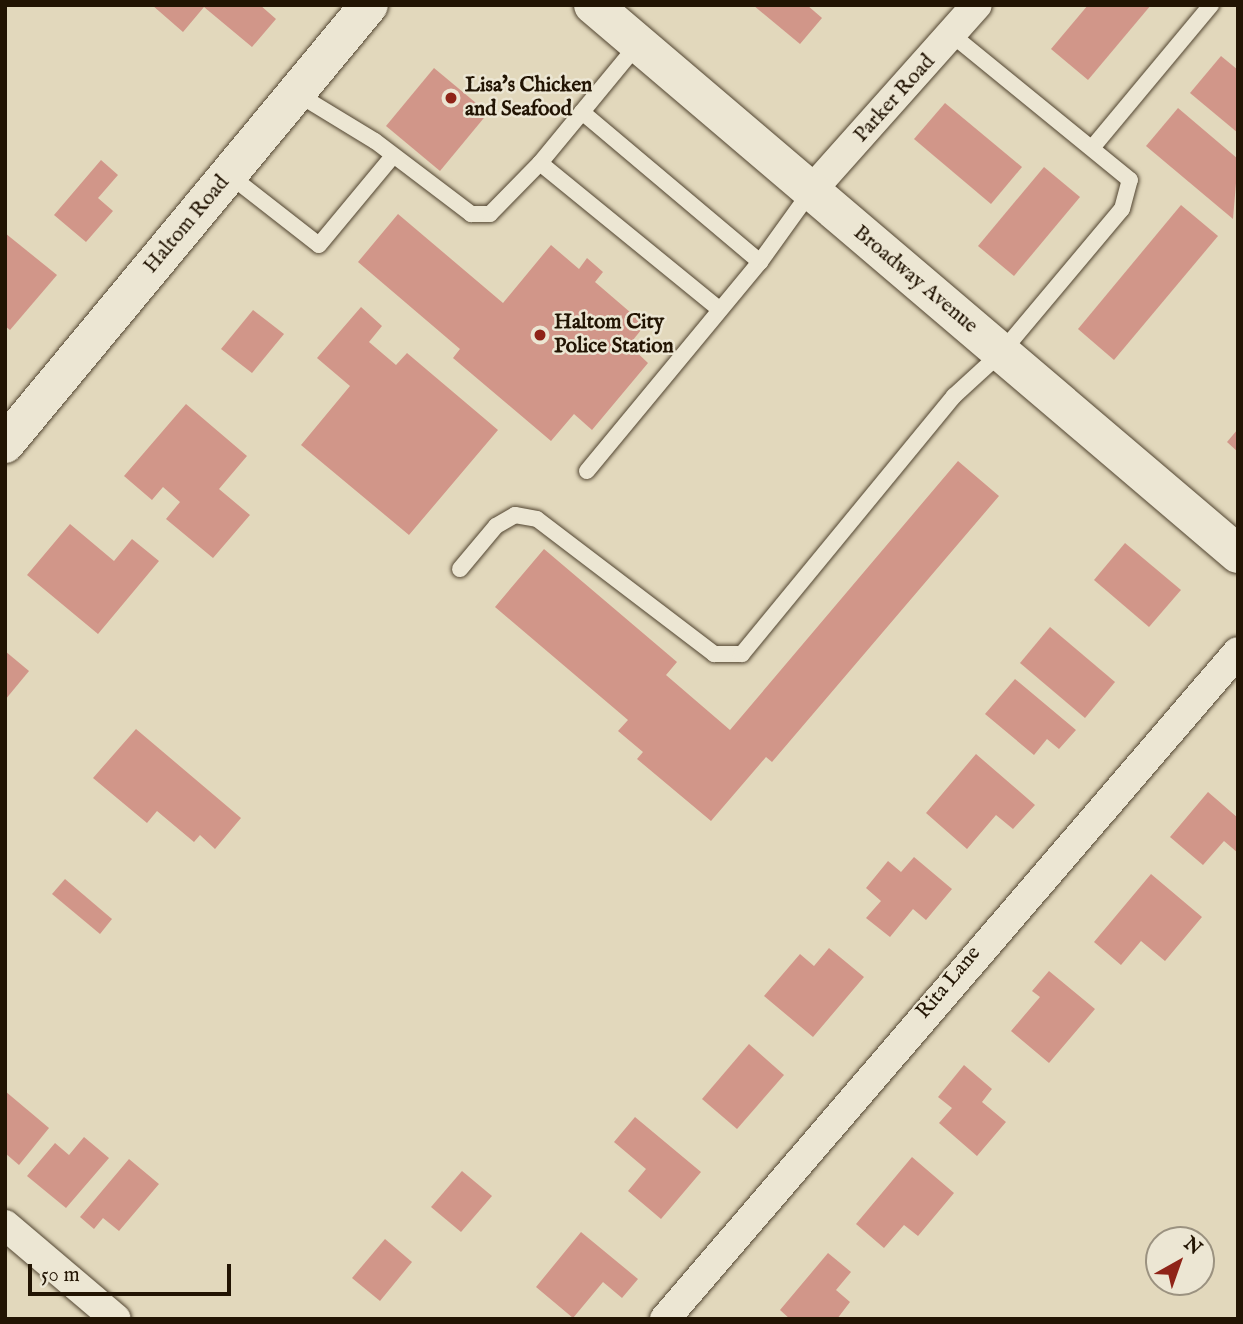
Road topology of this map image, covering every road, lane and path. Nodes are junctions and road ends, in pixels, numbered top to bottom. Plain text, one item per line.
1 (369, 5) edge
2 (593, 5) edge
3 (977, 5) edge
4 (1211, 5) edge
5 (953, 35) junction
6 (638, 44) junction
7 (296, 93) junction
8 (582, 112) junction
9 (1092, 148) junction
10 (393, 156) junction
11 (540, 163) junction
12 (228, 174) junction
13 (811, 191) junction
14 (760, 262) junction
15 (720, 310) junction
16 (1002, 353) junction
17 (5, 444) edge
18 (587, 471) dead end
19 (1238, 554) edge
20 (460, 569) dead end
21 (1238, 652) edge
22 (5, 1225) edge
23 (117, 1319) edge
24 (665, 1319) edge

1 - 7 main road, Haltom Road
2 - 6 main road, Broadway Avenue
3 - 5 street, Parker Road
4 - 9 lane
5 - 9 lane
5 - 13 street, Parker Road
6 - 8 lane
6 - 13 main road, Broadway Avenue
7 - 10 lane
7 - 12 main road, Haltom Road
8 - 11 lane
8 - 14 lane
9 - 16 lane
10 - 11 lane
10 - 12 lane
11 - 15 lane
12 - 17 main road, Haltom Road
13 - 14 lane
13 - 16 main road, Broadway Avenue
14 - 15 lane
15 - 18 lane
16 - 19 main road, Broadway Avenue
16 - 20 lane
21 - 24 street, Rita Lane
22 - 23 street

